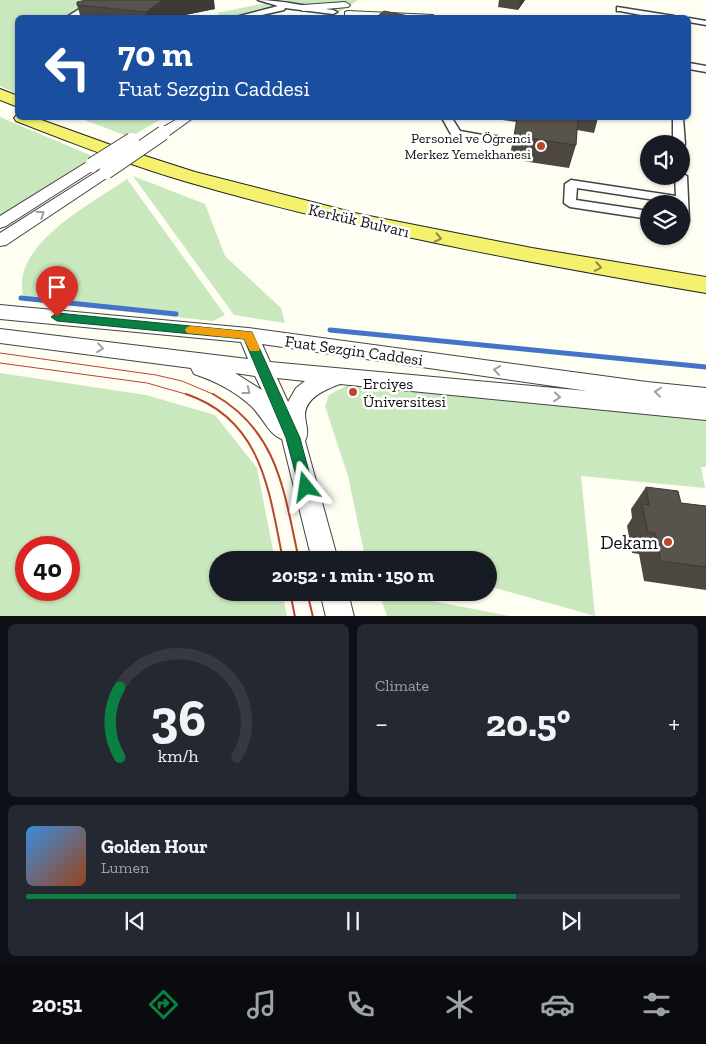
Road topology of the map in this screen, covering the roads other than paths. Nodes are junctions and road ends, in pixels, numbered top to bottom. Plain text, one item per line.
1 (140, 0) edge
2 (262, 0) edge
3 (625, 0) edge
4 (281, 8) junction
5 (620, 9) junction
6 (341, 12) edge
7 (302, 13) edge
8 (75, 15) edge
9 (250, 15) edge
10 (367, 15) edge
11 (367, 15) edge
12 (616, 15) edge
13 (656, 15) edge
14 (691, 20) edge
15 (706, 23) edge
16 (691, 66) edge
17 (706, 69) edge
18 (0, 94) edge
19 (15, 101) edge
20 (0, 108) edge
21 (15, 115) edge
22 (27, 120) edge
23 (62, 120) edge
24 (164, 120) edge
25 (184, 120) edge
26 (448, 120) edge
27 (678, 120) edge
28 (679, 135) edge
29 (488, 139) dead end
30 (99, 169) junction
31 (643, 195) edge
32 (640, 215) edge
33 (0, 223) edge
34 (0, 241) edge
35 (706, 269) edge
36 (706, 285) edge
37 (0, 312) edge
38 (248, 335) junction
39 (0, 336) edge
40 (171, 357) junction
41 (264, 369) junction
42 (340, 376) junction
43 (706, 397) edge
44 (706, 411) edge
45 (301, 470) junction
46 (323, 551) edge
47 (336, 601) edge
48 (340, 616) edge

1 - 8 street
2 - 4 street
2 - 7 street
3 - 5 street
4 - 7 street
4 - 9 street
5 - 12 street
5 - 13 street
6 - 7 street
6 - 7 street
6 - 10 street
6 - 11 street
14 - 15 street
16 - 17 street
18 - 19 main road
20 - 21 main road
22 -> 36 main road, Kerkük Bulvarı
23 - 35 main road, Kerkük Bulvarı
24 - 30 street, bridge
25 - 30 street, bridge
26 - 29 street
27 - 28 street
30 - 33 street
34 -> 30 street
31 - 32 street
37 - 38 street, Fuat Sezgin Caddesi
38 - 41 street
43 -> 38 street, Fuat Sezgin Caddesi
39 -> 40 street, Fuat Sezgin Caddesi
40 - 41 street, Fuat Sezgin Caddesi
40 -> 45 street
41 - 42 street, Fuat Sezgin Caddesi
41 - 45 street
42 -> 44 street, Fuat Sezgin Caddesi
42 - 45 street
45 - 46 street
47 - 48 street

